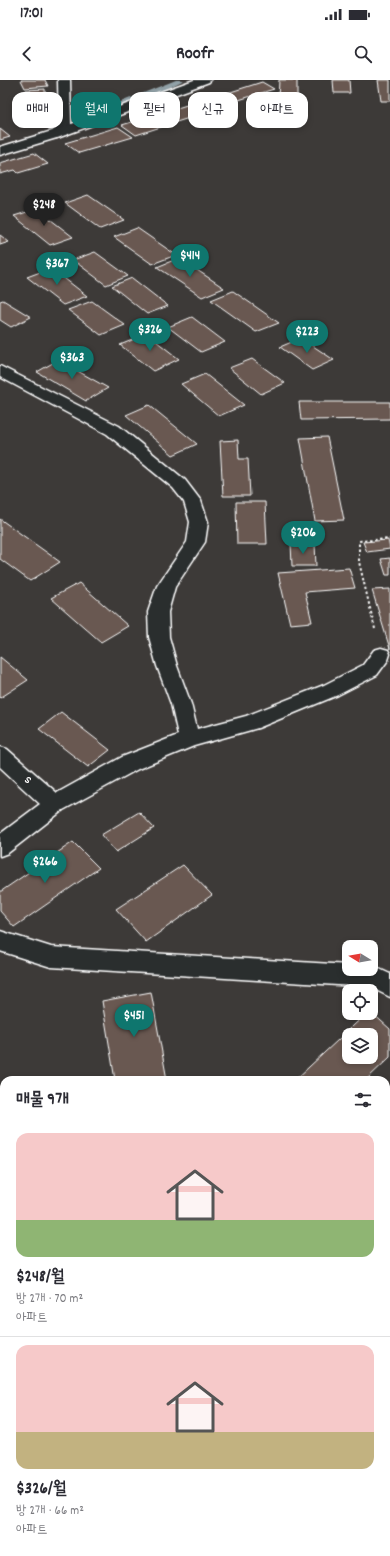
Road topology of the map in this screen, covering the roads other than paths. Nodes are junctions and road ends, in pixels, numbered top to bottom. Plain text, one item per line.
1 (64, 80) edge
2 (205, 80) edge
3 (56, 134) junction
4 (0, 151) edge
5 (0, 371) edge
6 (381, 655) road end
7 (189, 739) junction
8 (0, 755) edge
9 (55, 804) junction
10 (0, 847) edge
11 (0, 941) edge
12 (390, 986) edge

1 - 3 street
2 - 3 street
3 - 4 street
5 - 7 street
6 - 7 street
7 - 9 street
8 - 9 street, s
9 - 10 street
11 - 12 street

